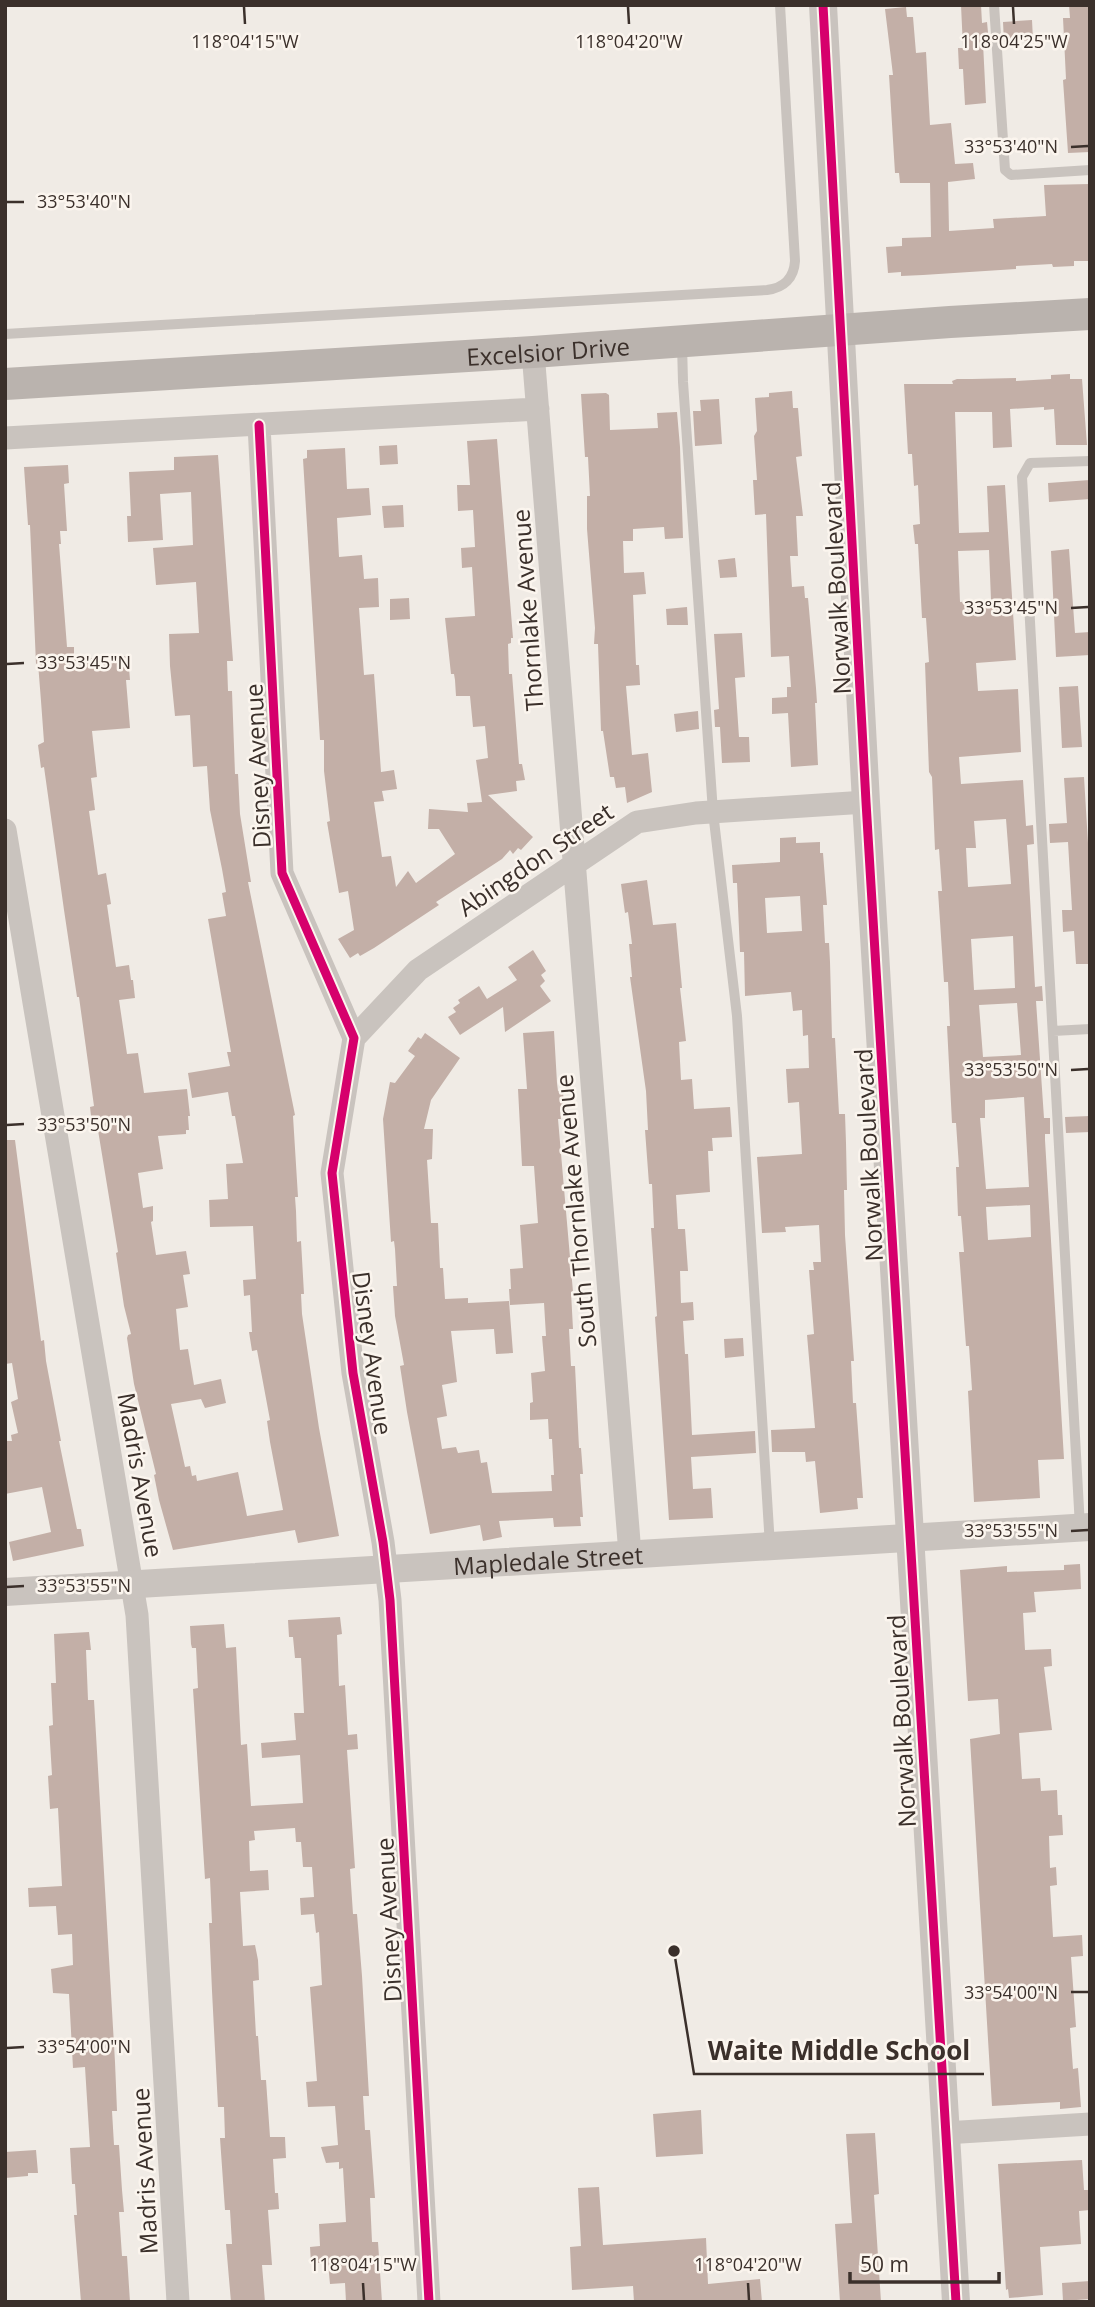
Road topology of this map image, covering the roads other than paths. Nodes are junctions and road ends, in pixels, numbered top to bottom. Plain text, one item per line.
1 (780, 5) edge
2 (823, 5) edge
3 (994, 5) edge
4 (1090, 170) edge
5 (1090, 314) edge
6 (842, 331) junction
7 (5, 334) edge
8 (682, 341) junction
9 (533, 352) junction
10 (5, 384) edge
11 (538, 409) junction
12 (259, 425) junction
13 (5, 438) edge
14 (1090, 461) edge
15 (866, 802) junction
16 (713, 812) junction
17 (5, 830) edge
18 (573, 863) junction
19 (1090, 1029) edge
20 (1053, 1031) junction
21 (354, 1038) junction
22 (1085, 1527) edge
23 (910, 1537) junction
24 (770, 1546) junction
25 (630, 1554) junction
26 (387, 1569) junction
27 (132, 1584) junction
28 (5, 1592) edge
29 (1090, 2124) edge
30 (945, 2133) junction
31 (178, 2302) edge
32 (429, 2302) edge
33 (956, 2302) edge

1 - 7 lane
2 - 6 street, Norwalk Boulevard
3 - 4 lane
5 - 6 main road, Excelsior Drive
6 - 8 main road, Excelsior Drive
6 - 15 street, Norwalk Boulevard
8 - 9 main road, Excelsior Drive
8 - 16 lane
9 - 10 main road, Excelsior Drive
9 - 11 street, Thornlake Avenue
11 - 12 street
11 - 18 street, Thornlake Avenue
12 - 13 street
12 - 21 street, Disney Avenue
14 - 20 lane
15 - 16 street, Abingdon Street
15 - 23 street, Norwalk Boulevard
16 - 18 street, Abingdon Street
16 - 24 lane
17 - 27 street, Madris Avenue
18 - 21 street, Abingdon Street
18 - 25 street, South Thornlake Avenue
19 - 20 lane
20 - 22 lane
21 - 26 street, Disney Avenue
22 - 23 street, Mapledale Street
23 - 24 street, Mapledale Street
23 - 30 street, Norwalk Boulevard
24 - 25 street, Mapledale Street
25 - 26 street, Mapledale Street
26 - 27 street, Mapledale Street
26 - 32 street, Disney Avenue
27 - 28 street, Mapledale Street
27 - 31 street, Madris Avenue
29 - 30 street
30 - 33 street, Norwalk Boulevard

